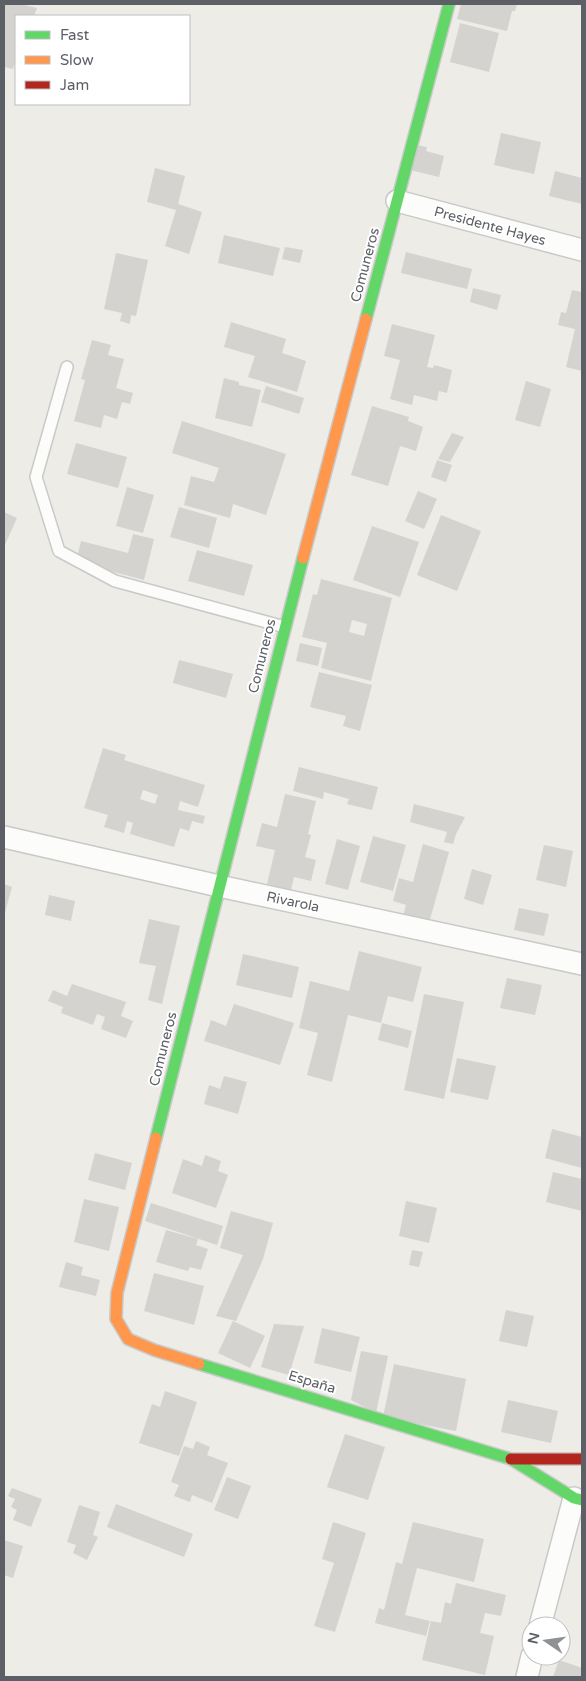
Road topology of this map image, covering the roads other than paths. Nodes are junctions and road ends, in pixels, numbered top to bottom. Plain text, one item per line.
1 (449, 4) edge
2 (397, 201) junction
3 (582, 250) edge
4 (67, 367) dead end
5 (285, 627) junction
6 (4, 837) edge
7 (219, 886) junction
8 (582, 964) edge
9 (116, 1319) joint
10 (511, 1459) junction
11 (582, 1459) edge
12 (578, 1496) edge
13 (543, 1616) edge

1 - 2 street, Comuneros
2 - 3 street, Presidente Hayes
2 - 5 street, Comuneros
4 - 5 lane
5 - 7 street, Comuneros
6 - 7 street, Rivarola
7 - 8 street, Rivarola
7 - 9 street, Comuneros
9 - 10 street, España
10 - 11 street
10 - 12 street
12 - 13 street

